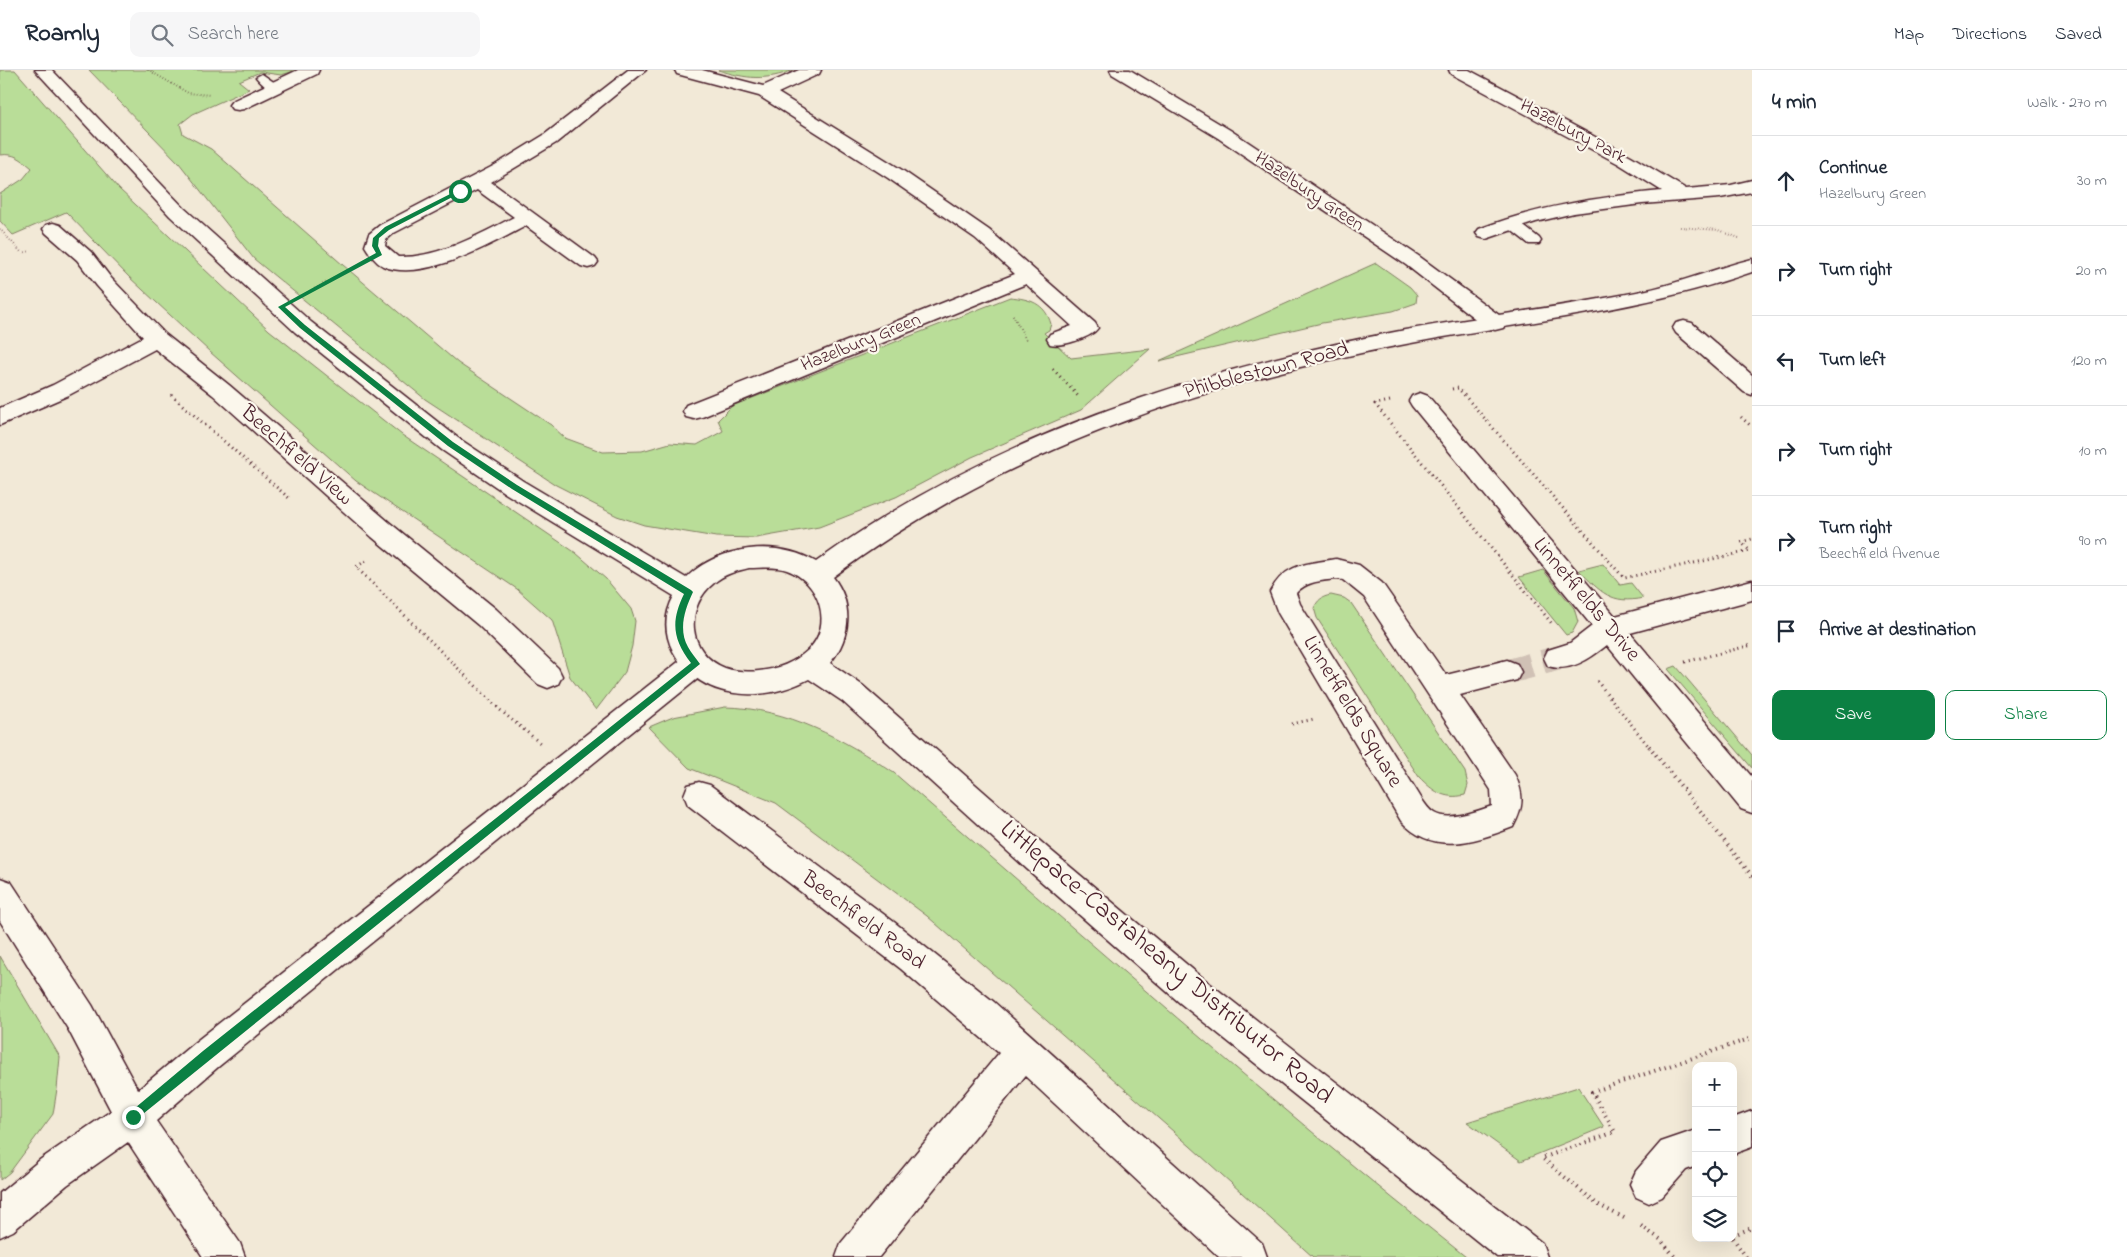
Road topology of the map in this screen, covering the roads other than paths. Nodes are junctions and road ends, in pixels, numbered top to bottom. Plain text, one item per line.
1 (43, 70) edge
2 (311, 70) edge
3 (638, 70) edge
4 (683, 70) edge
5 (813, 70) edge
6 (1118, 70) edge
7 (1462, 71) edge
8 (765, 92) junction
9 (238, 105) dead end
10 (478, 182) junction
11 (1752, 186) edge
12 (1683, 195) junction
13 (528, 218) junction
14 (1511, 223) junction
15 (53, 229) dead end
16 (1486, 233) dead end
17 (1534, 241) dead end
18 (588, 262) dead end
19 (1752, 265) edge
20 (1028, 276) junction
21 (1495, 323) junction
22 (1684, 328) dead end
23 (157, 339) junction
24 (1058, 339) dead end
25 (1752, 387) edge
26 (1420, 401) dead end
27 (694, 411) dead end
28 (0, 417) edge
29 (816, 576) junction
30 (1752, 590) edge
31 (689, 592) junction
32 (1609, 628) junction
33 (1558, 658) tunnel mouth
34 (696, 664) junction
35 (810, 665) junction
36 (1508, 672) tunnel mouth
37 (548, 676) dead end
38 (1440, 688) junction
39 (699, 795) dead end
40 (1752, 799) edge
41 (0, 893) edge
42 (1023, 1051) junction
43 (133, 1117) junction
44 (1752, 1129) edge
45 (1737, 1135) edge
46 (1692, 1149) edge
47 (1649, 1184) dead end
48 (0, 1218) edge
49 (226, 1257) edge
50 (856, 1257) edge
51 (1248, 1257) edge
52 (1528, 1257) edge

1 - 31 street
2 - 9 street
3 - 10 street
4 - 8 street
5 - 8 street
6 - 21 street, Hazelbury Green
7 - 12 street, Hazelbury Park
8 - 20 street
10 - 13 street
10 - 13 street
11 - 12 street, Hazelbury Park
12 - 14 street, Hazelbury Park
13 - 18 street
14 - 16 street, Hazelbury Park
14 - 17 lane
15 - 23 street, Beechfield View
19 - 21 street, Phibblestown Road
20 - 24 street
20 - 27 street, Hazelbury Green
21 - 29 street, Phibblestown Road
22 - 25 street
23 - 28 street
23 - 37 street, Beechfield View
26 - 32 street, Linnetfields Drive
29 - 31 street
29 - 35 street
30 - 32 street
31 - 34 street
32 - 33 street
32 - 40 street, Linnetfields Drive
34 - 35 street
34 - 43 street
35 - 52 street, Littlepace-Castaheany Distributor Road
36 - 38 street
38 - 38 street, Linnetfields Square
39 - 42 street, Beechfield Road
41 - 43 street
42 - 50 street
42 - 51 street, Beechfield Road
43 - 48 street
43 - 49 street
44 - 45 street
46 - 47 street

